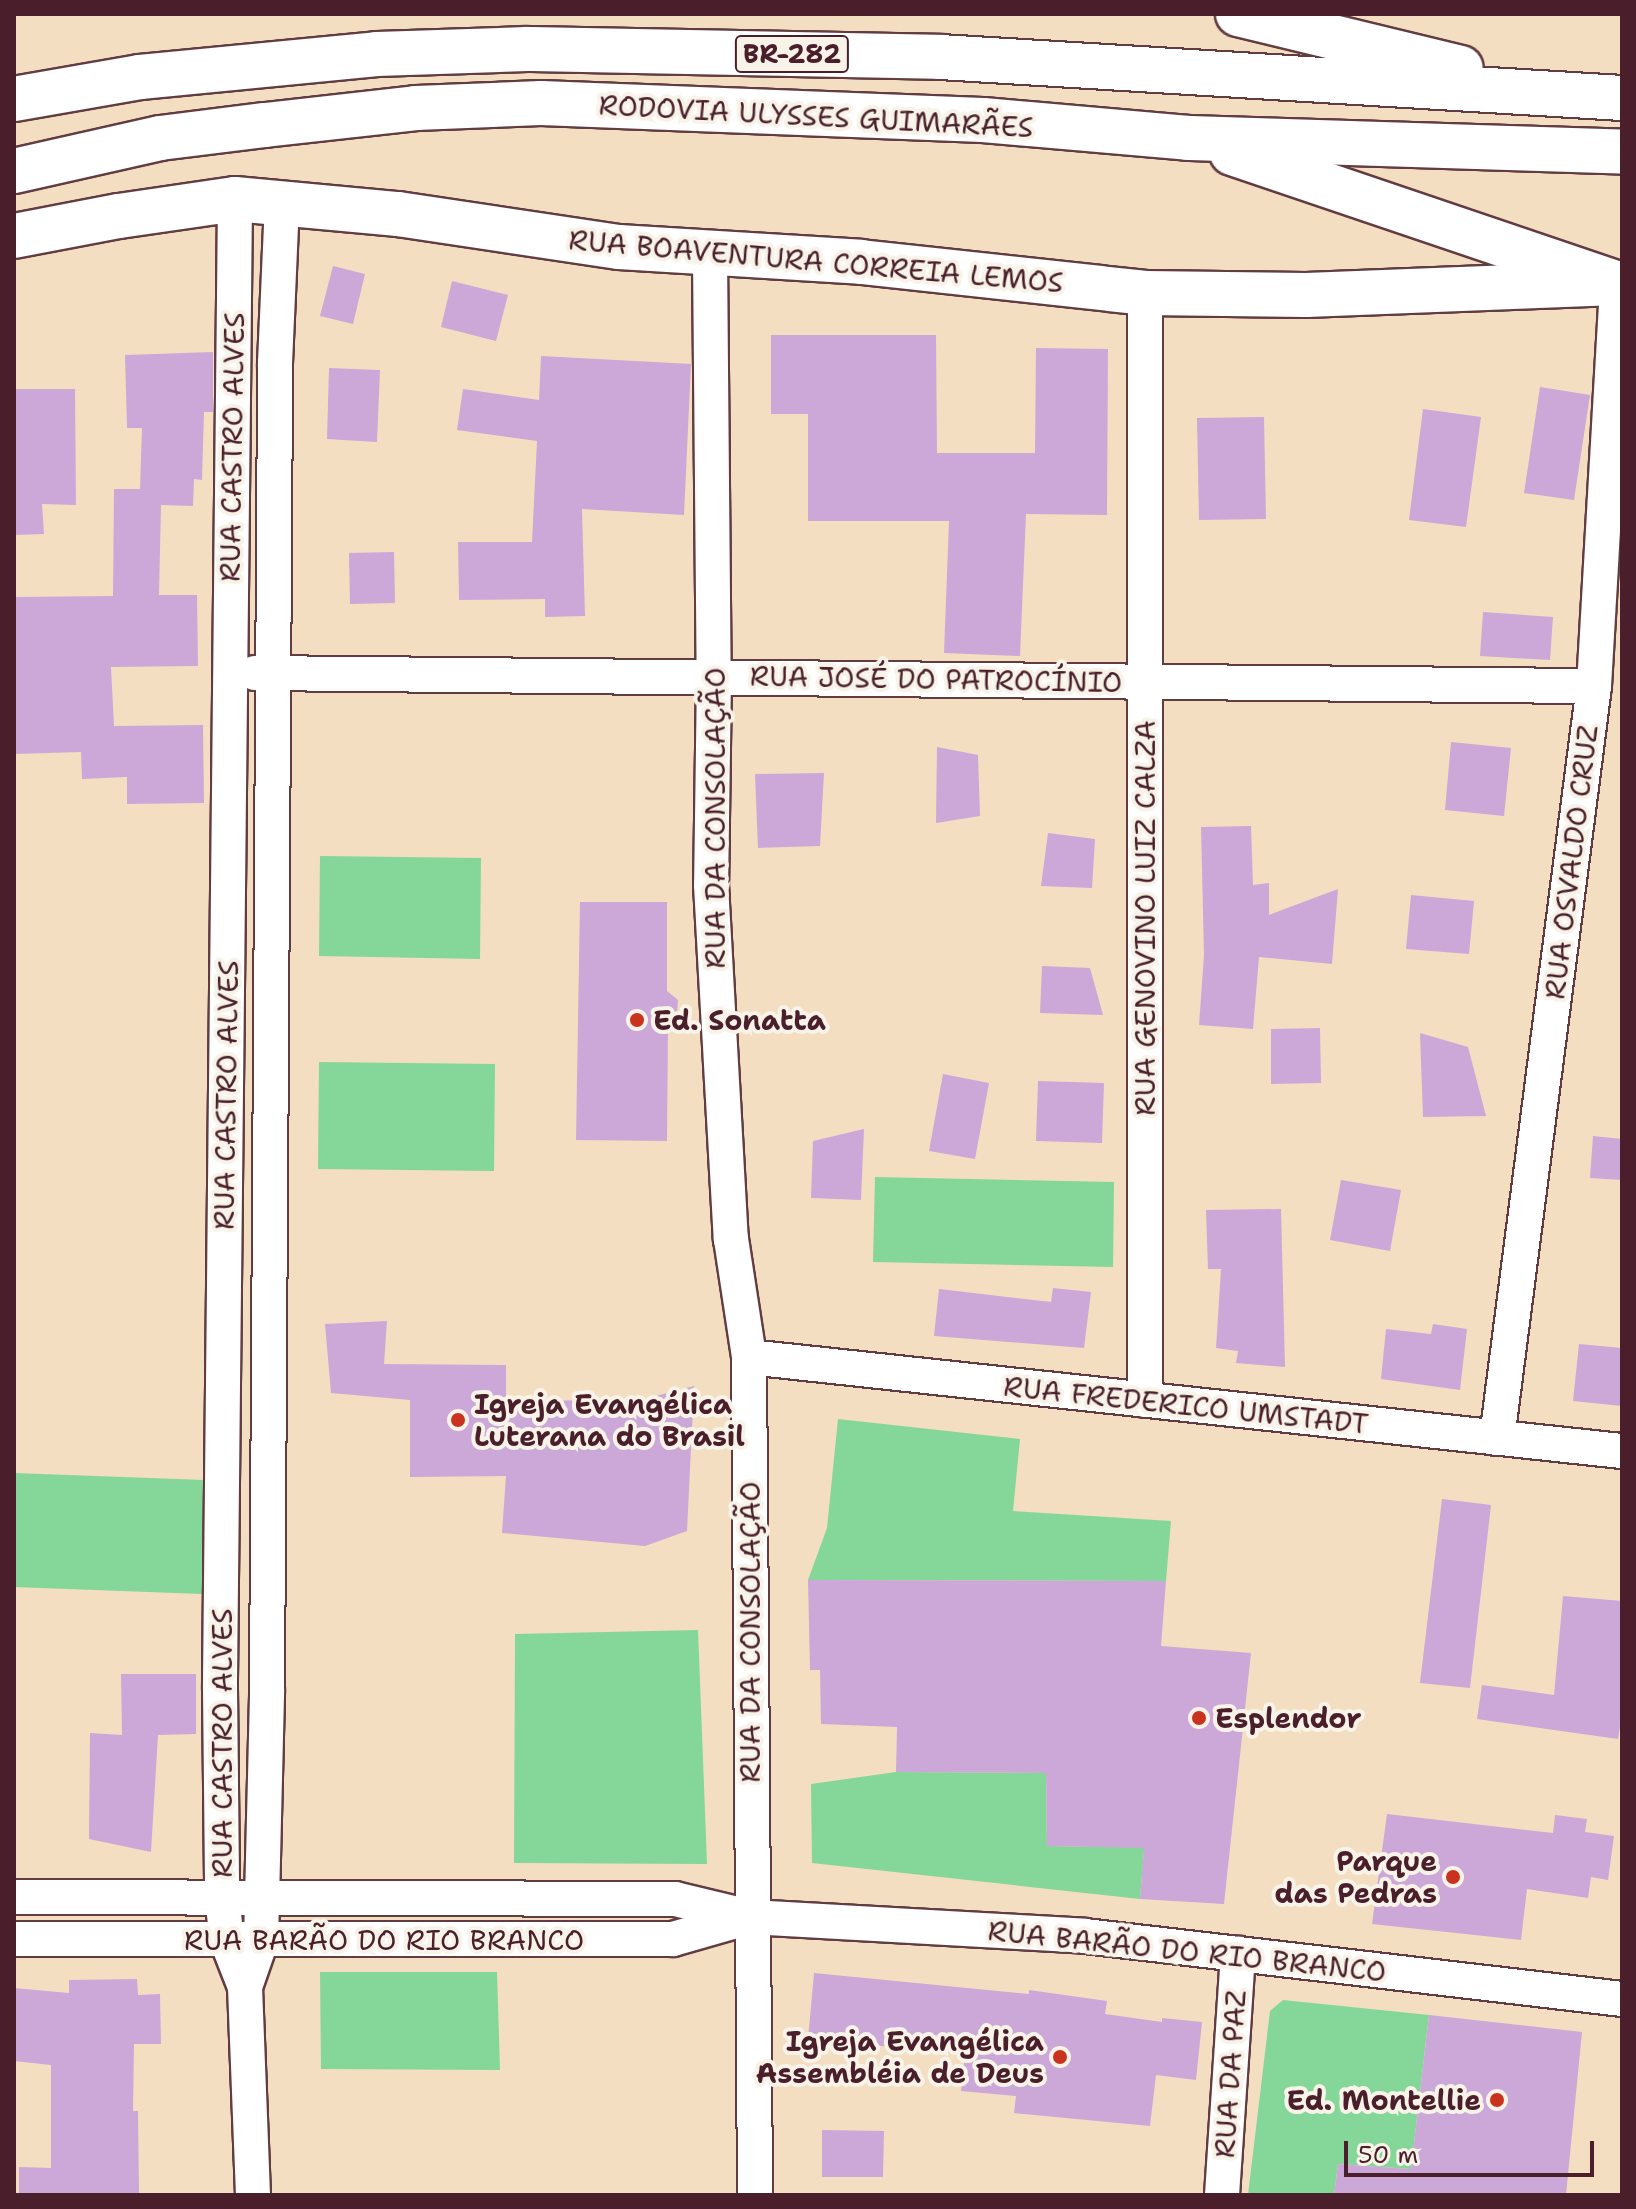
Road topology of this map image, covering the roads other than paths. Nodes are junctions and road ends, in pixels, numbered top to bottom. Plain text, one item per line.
1 (1238, 14) edge
2 (1572, 95) junction
3 (1622, 98) edge
4 (14, 99) edge
5 (1188, 138) junction
6 (1622, 152) edge
7 (14, 171) edge
8 (235, 199) junction
9 (282, 201) junction
10 (14, 236) edge
11 (710, 254) junction
12 (1619, 283) edge
13 (1145, 293) junction
14 (275, 363) junction
15 (233, 367) junction
16 (276, 501) junction
17 (232, 503) junction
18 (230, 673) junction
19 (275, 673) junction
20 (714, 676) junction
21 (1146, 681) junction
22 (1594, 686) junction
23 (273, 902) junction
24 (228, 903) junction
25 (272, 1085) junction
26 (226, 1086) junction
27 (749, 1357) junction
28 (223, 1361) junction
29 (270, 1361) junction
30 (1145, 1400) junction
31 (1497, 1438) junction
32 (1622, 1451) edge
33 (222, 1536) junction
34 (268, 1536) junction
35 (220, 1689) junction
36 (267, 1689) junction
37 (263, 1896) junction
38 (27, 1897) edge
39 (222, 1897) junction
40 (472, 1900) junction
41 (750, 1917) junction
42 (28, 1939) edge
43 (227, 1941) junction
44 (261, 1941) junction
45 (473, 1941) junction
46 (1238, 1954) junction
47 (245, 1987) junction
48 (1622, 1999) edge
49 (253, 2195) edge
50 (755, 2195) edge
51 (1222, 2195) edge

1 - 2 main road
2 - 3 main road, RODOVIA ULYSSES GUIMARÃES / BR-282
2 - 4 main road, RODOVIA ULYSSES GUIMARÃES / BR-282
5 - 6 main road, RODOVIA ULYSSES GUIMARÃES / BR-282
5 - 7 main road, RODOVIA ULYSSES GUIMARÃES / BR-282
5 - 12 main road
8 - 9 main road, RUA BOAVENTURA CORREIA LEMOS
8 - 10 main road, RUA BOAVENTURA CORREIA LEMOS
8 - 15 street, RUA CASTRO ALVES
9 - 11 main road, RUA BOAVENTURA CORREIA LEMOS
9 - 14 street, RUA CASTRO ALVES
11 - 13 main road, RUA BOAVENTURA CORREIA LEMOS
11 - 20 street, RUA DA CONSOLAÇÃO
12 - 13 main road, RUA BOAVENTURA CORREIA LEMOS
12 - 22 street, RUA OSVALDO CRUZ
13 - 21 street, RUA GENOVINO LUIZ CALZA
14 - 15 street
14 - 16 street, RUA CASTRO ALVES
15 - 17 street, RUA CASTRO ALVES
16 - 17 street
16 - 19 street, RUA CASTRO ALVES
17 - 18 street, RUA CASTRO ALVES
18 - 19 street, RUA JOSÉ DO PATROCÍNIO
18 - 24 street, RUA CASTRO ALVES
19 - 20 street, RUA JOSÉ DO PATROCÍNIO
19 - 23 street, RUA CASTRO ALVES
20 - 21 street, RUA JOSÉ DO PATROCÍNIO
20 - 27 street, RUA DA CONSOLAÇÃO
21 - 22 street, RUA JOSÉ DO PATROCÍNIO
21 - 30 street, RUA GENOVINO LUIZ CALZA
22 - 31 street, RUA OSVALDO CRUZ
23 - 24 street
23 - 25 street, RUA CASTRO ALVES
24 - 26 street, RUA CASTRO ALVES
25 - 26 street
25 - 29 street, RUA CASTRO ALVES
26 - 28 street, RUA CASTRO ALVES
27 - 30 street, RUA FREDERICO UMSTADT
27 - 41 street, RUA DA CONSOLAÇÃO
28 - 29 street
28 - 33 street, RUA CASTRO ALVES
29 - 34 street, RUA CASTRO ALVES
30 - 31 street, RUA FREDERICO UMSTADT
31 - 32 street, RUA FREDERICO UMSTADT
33 - 34 street
33 - 35 street, RUA CASTRO ALVES
34 - 36 street, RUA CASTRO ALVES
35 - 36 street
35 - 39 street, RUA CASTRO ALVES
36 - 37 street, RUA CASTRO ALVES
37 - 39 street, RUA BARÃO DO RIO BRANCO
37 - 40 street, RUA BARÃO DO RIO BRANCO
37 - 44 street, RUA CASTRO ALVES
38 - 39 street, RUA BARÃO DO RIO BRANCO
38 - 42 street
39 - 43 street, RUA CASTRO ALVES
40 - 41 street, RUA BARÃO DO RIO BRANCO
40 - 45 street
41 - 45 street, RUA BARÃO DO RIO BRANCO
41 - 46 street, RUA BARÃO DO RIO BRANCO
41 - 50 street, RUA DA CONSOLAÇÃO
42 - 43 street, RUA BARÃO DO RIO BRANCO
43 - 44 street, RUA BARÃO DO RIO BRANCO
43 - 47 street, RUA CASTRO ALVES
44 - 45 street, RUA BARÃO DO RIO BRANCO
44 - 47 street, RUA CASTRO ALVES
46 - 48 street, RUA BARÃO DO RIO BRANCO
46 - 51 street, RUA DA PAZ
47 - 49 street, RUA CASTRO ALVES

